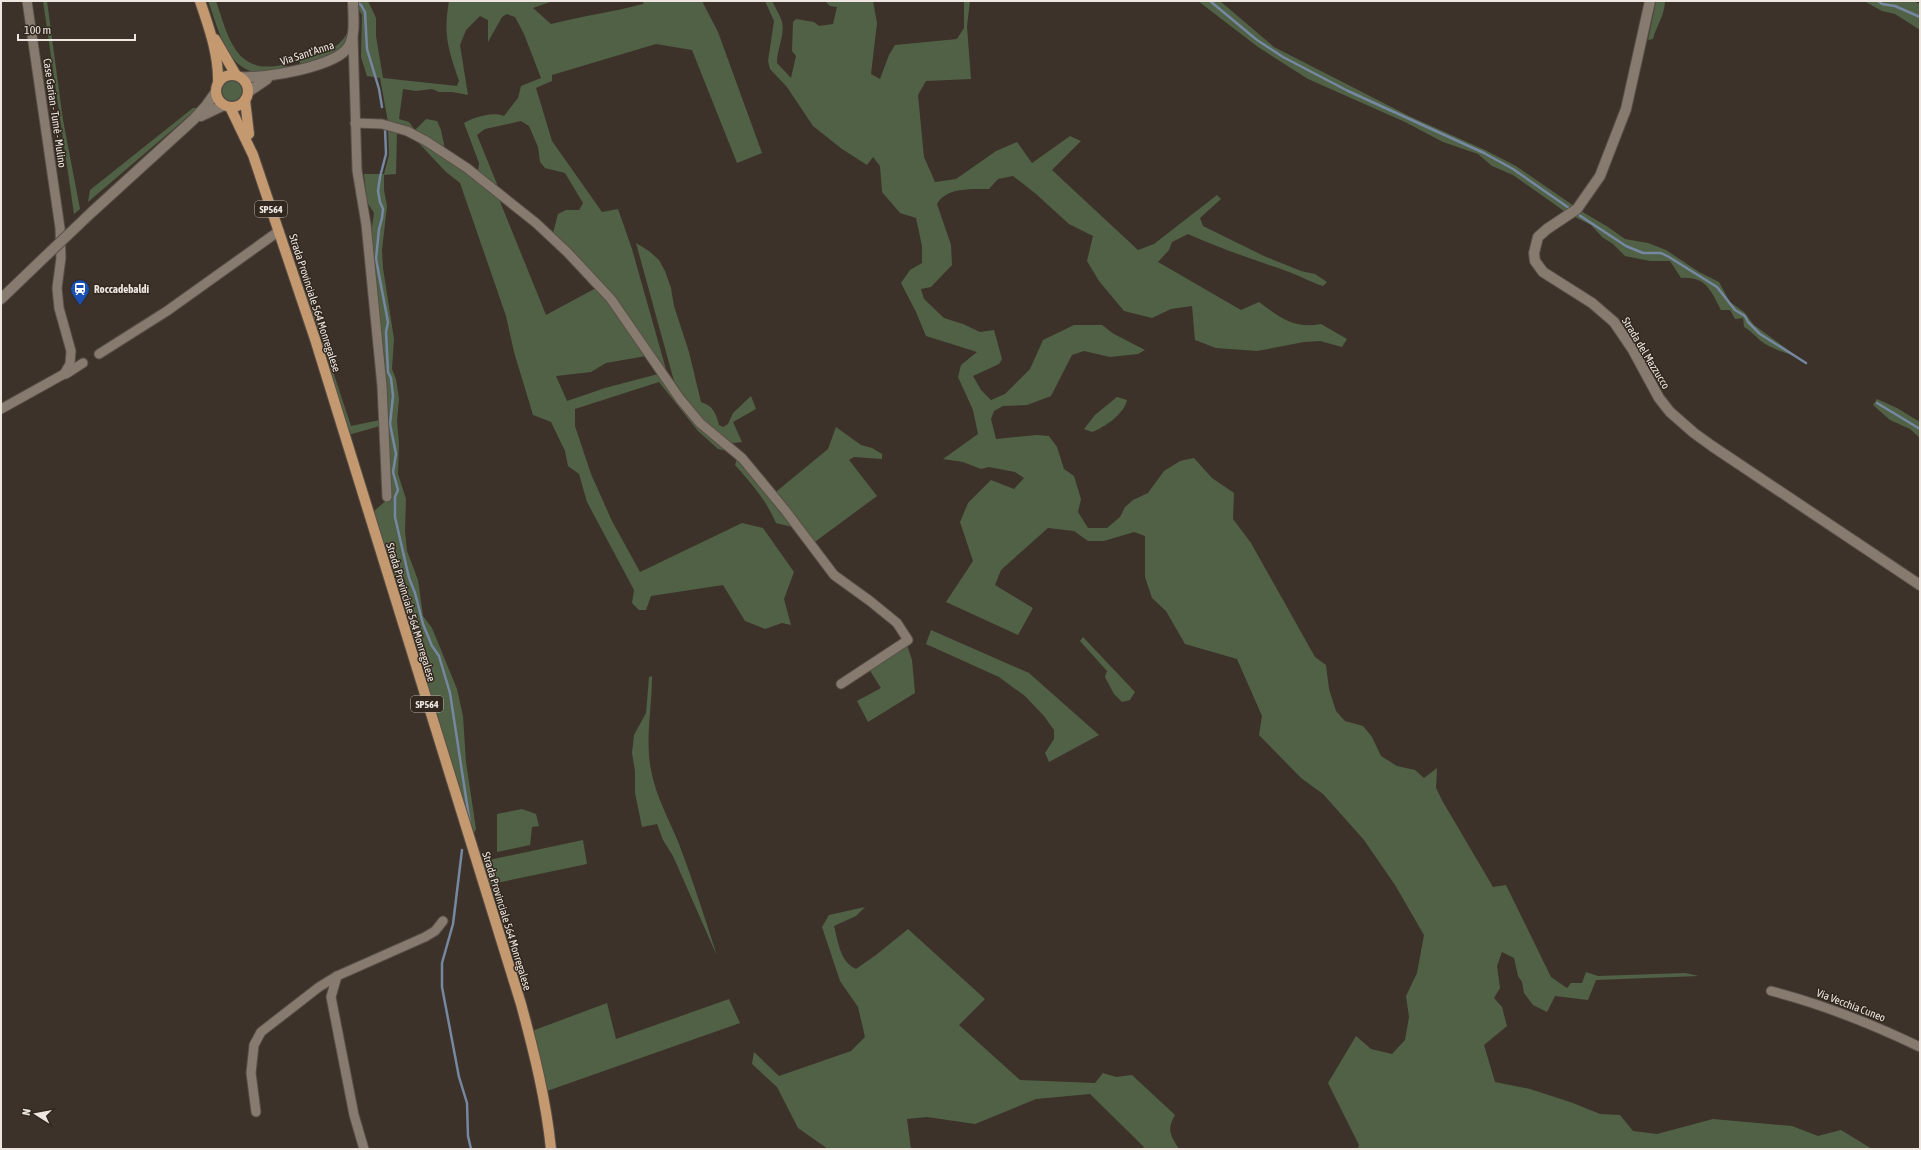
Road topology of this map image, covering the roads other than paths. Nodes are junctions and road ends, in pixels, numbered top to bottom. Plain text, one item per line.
1 (27, 1) edge
2 (200, 1) edge
3 (1650, 1) edge
4 (353, 3) edge
5 (209, 27) junction
6 (353, 34) junction
7 (238, 76) junction
8 (271, 77) junction
9 (217, 88) junction
10 (246, 96) junction
11 (227, 106) junction
12 (194, 119) junction
13 (354, 123) junction
14 (253, 155) junction
15 (279, 231) junction
16 (1, 299) edge
17 (99, 354) dead end
18 (83, 363) dead end
19 (64, 374) junction
20 (1, 409) edge
21 (387, 497) dead end
22 (1920, 585) edge
23 (840, 684) dead end
24 (443, 921) dead end
25 (336, 976) junction
26 (1771, 991) dead end
27 (1920, 1047) edge
28 (256, 1112) dead end
29 (364, 1149) edge
30 (551, 1149) edge

1 - 19 street, Case Garian - Tumè - Mulino
2 - 5 main road, Strada Provinciale 564 Monregalese / SP564
3 - 22 street, Strada del Mazzucco
4 - 6 street, Via Sant'Anna
5 - 7 main road, Strada Provinciale 564 Monregalese / SP564
5 - 9 main road, Strada Provinciale 564 Monregalese / SP564
6 - 8 street, Via Sant'Anna
6 - 13 street
7 - 8 street, Via Sant'Anna
7 - 9 main road
7 - 10 main road, Strada Provinciale 564 Monregalese / SP564
8 - 10 street, Via Sant'Anna
9 - 11 main road, Strada Provinciale 564 Monregalese / SP564
9 - 12 street
10 - 11 main road
10 - 14 main road, Strada Provinciale 564 Monregalese / SP564
11 - 12 street
11 - 14 main road, Strada Provinciale 564 Monregalese / SP564
12 - 16 street, bridge
13 - 21 street
13 - 23 street
14 - 15 main road, Strada Provinciale 564 Monregalese / SP564
15 - 17 street
15 - 30 main road, Strada Provinciale 564 Monregalese / SP564
18 - 19 street
19 - 20 street
24 - 25 street
25 - 28 street
25 - 29 street
26 - 27 street, Via Vecchia Cuneo

